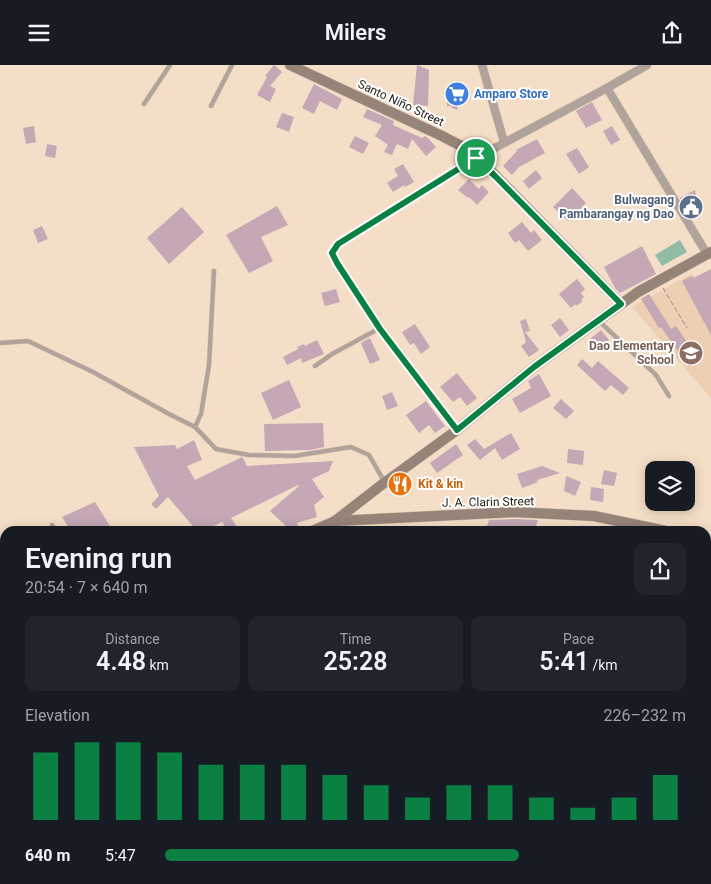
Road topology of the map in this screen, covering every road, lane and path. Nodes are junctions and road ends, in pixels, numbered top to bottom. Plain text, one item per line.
1 (170, 65) edge
2 (232, 65) edge
3 (290, 65) edge
4 (482, 65) edge
5 (647, 65) edge
6 (607, 88) junction
7 (144, 104) dead end
8 (211, 106) dead end
9 (504, 143) junction
10 (476, 158) junction
11 (709, 253) edge
12 (214, 271) dead end
13 (659, 281) junction
14 (621, 304) junction
15 (599, 321) junction
16 (688, 328) dead end
17 (380, 329) junction
18 (0, 343) edge
19 (315, 366) dead end
20 (669, 396) dead end
21 (195, 427) junction
22 (457, 430) junction
23 (384, 483) junction
24 (335, 521) junction
25 (324, 526) edge
26 (642, 526) edge

1 - 7 lane
2 - 8 lane
3 - 10 main road, Santo Niño Street
4 - 9 street
5 - 6 street
6 - 9 street
6 - 11 street
9 - 10 street
10 - 14 main road, Santo Niño Street
10 - 17 street
11 - 13 main road
12 - 21 lane
13 - 14 main road
13 - 16 path
14 - 15 main road
15 - 20 lane
15 - 22 main road
17 - 19 lane
17 - 22 street
18 - 21 lane
21 - 23 lane
22 - 23 main road
23 - 24 main road
24 - 25 main road, J. A. Clarin Street
24 - 26 main road, J. A. Clarin Street

